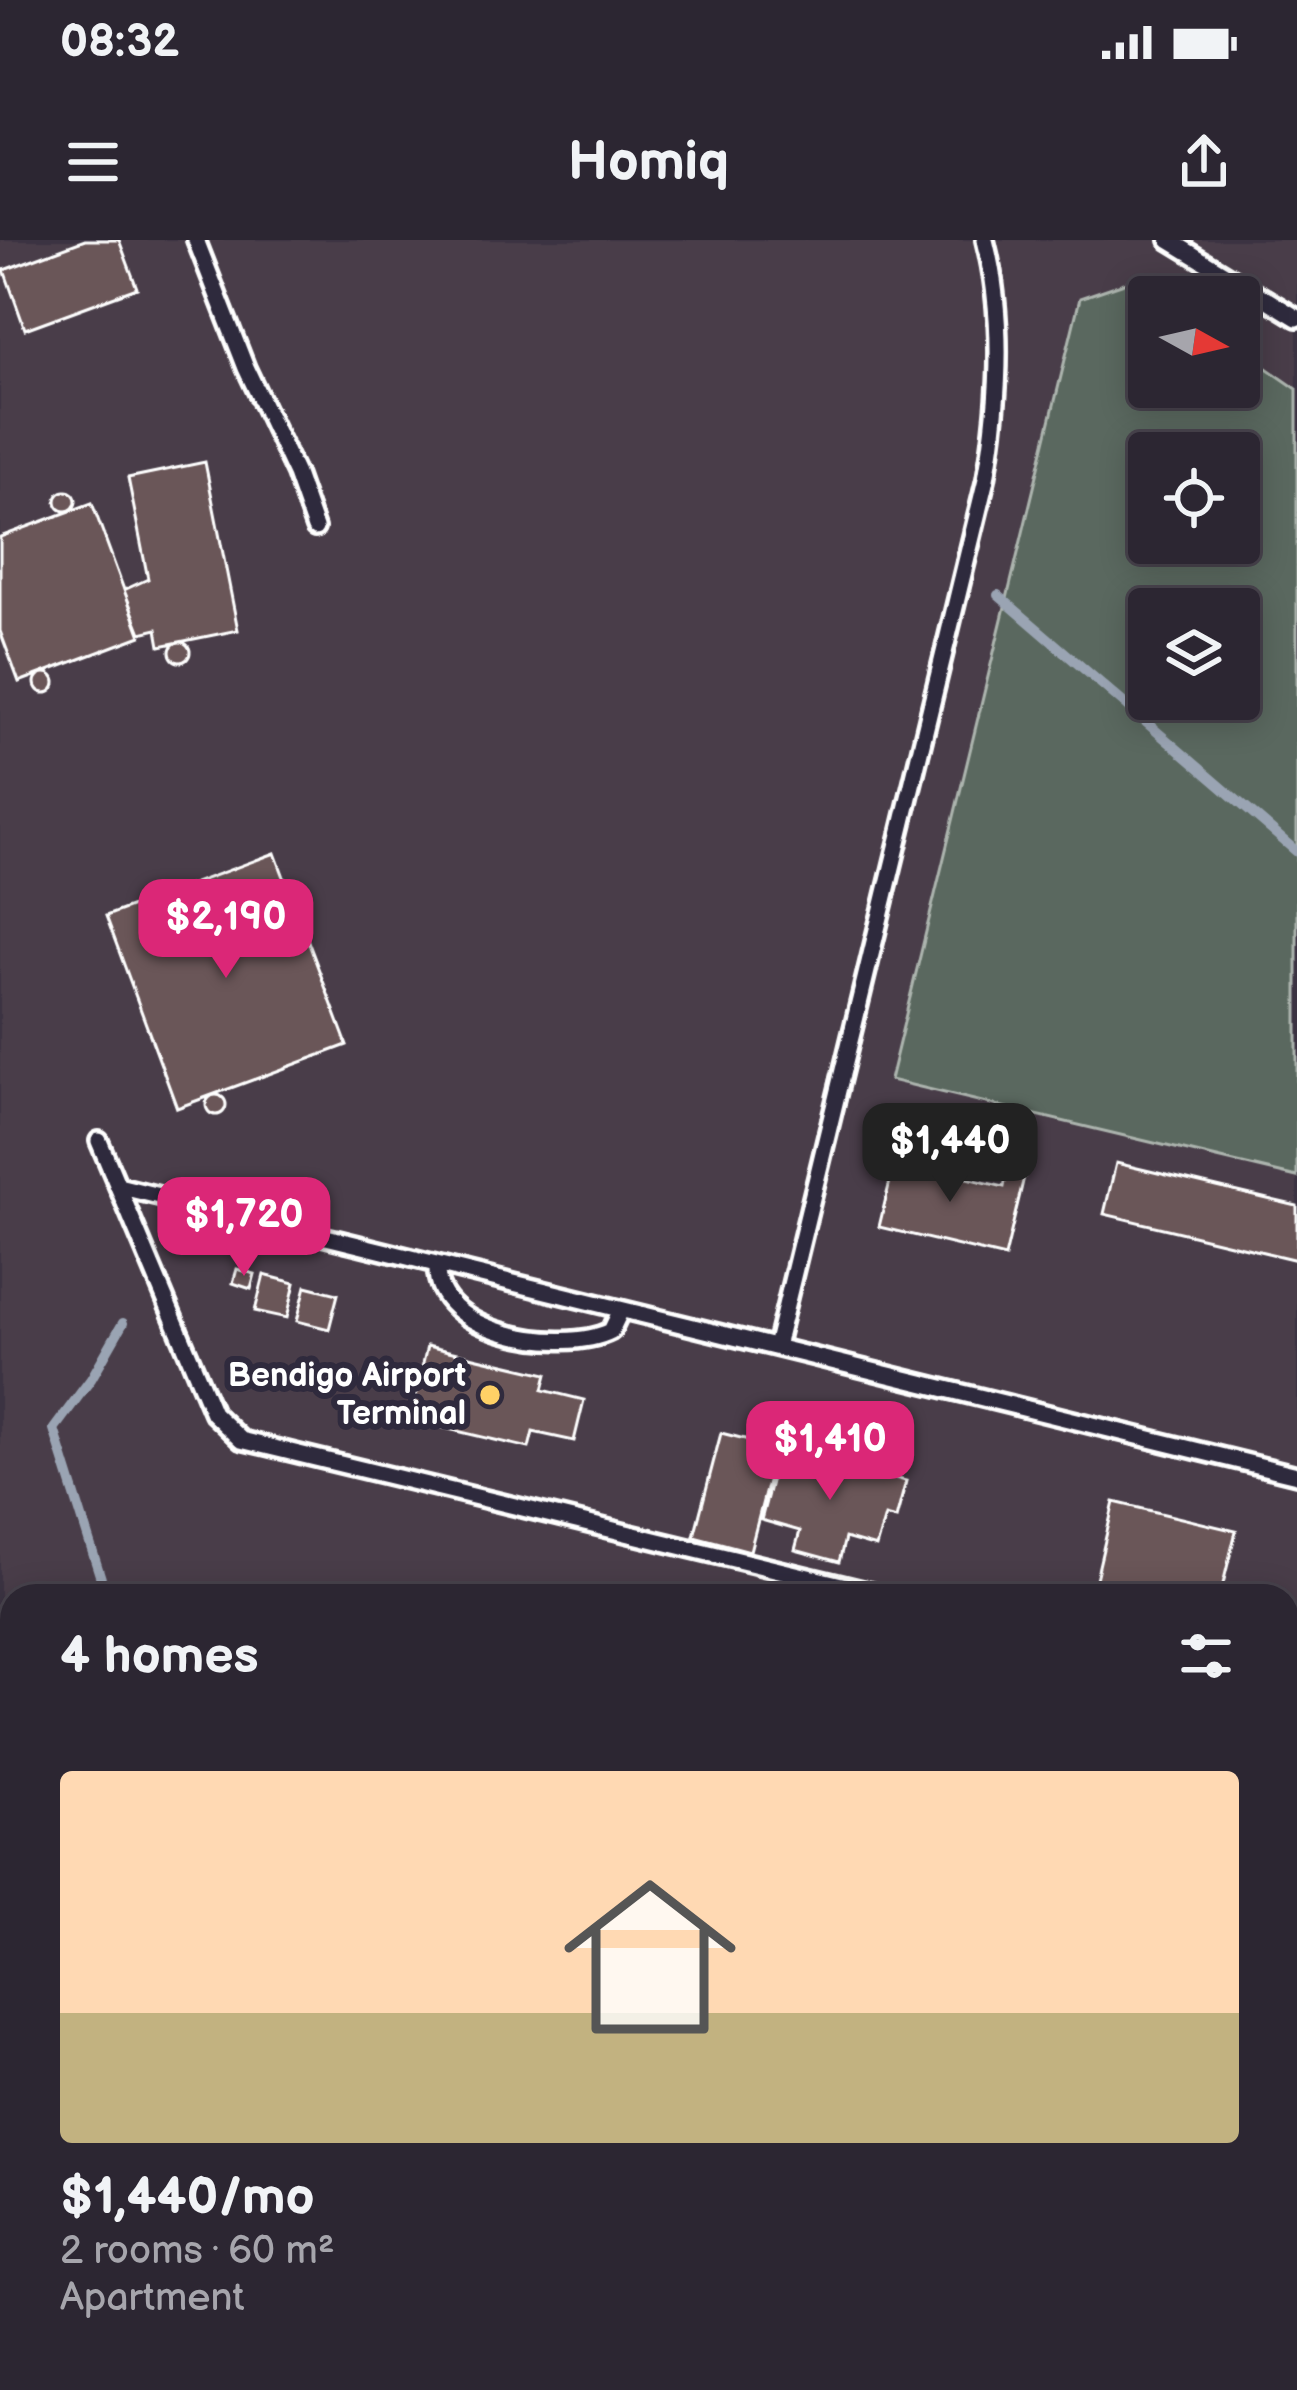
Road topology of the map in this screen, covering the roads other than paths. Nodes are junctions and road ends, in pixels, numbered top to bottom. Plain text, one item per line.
1 (196, 240) edge
2 (985, 240) edge
3 (1169, 240) edge
4 (1297, 318) edge
5 (315, 528) dead end
6 (99, 1141) dead end
7 (118, 1186) junction
8 (437, 1265) junction
9 (621, 1310) junction
10 (776, 1347) junction
11 (1297, 1475) edge
12 (837, 1584) edge

1 - 5 lane
2 - 10 lane
3 - 4 lane
6 - 7 lane
7 - 8 lane
7 - 12 lane
8 - 9 lane
8 - 9 lane
9 - 10 lane
10 - 11 lane

